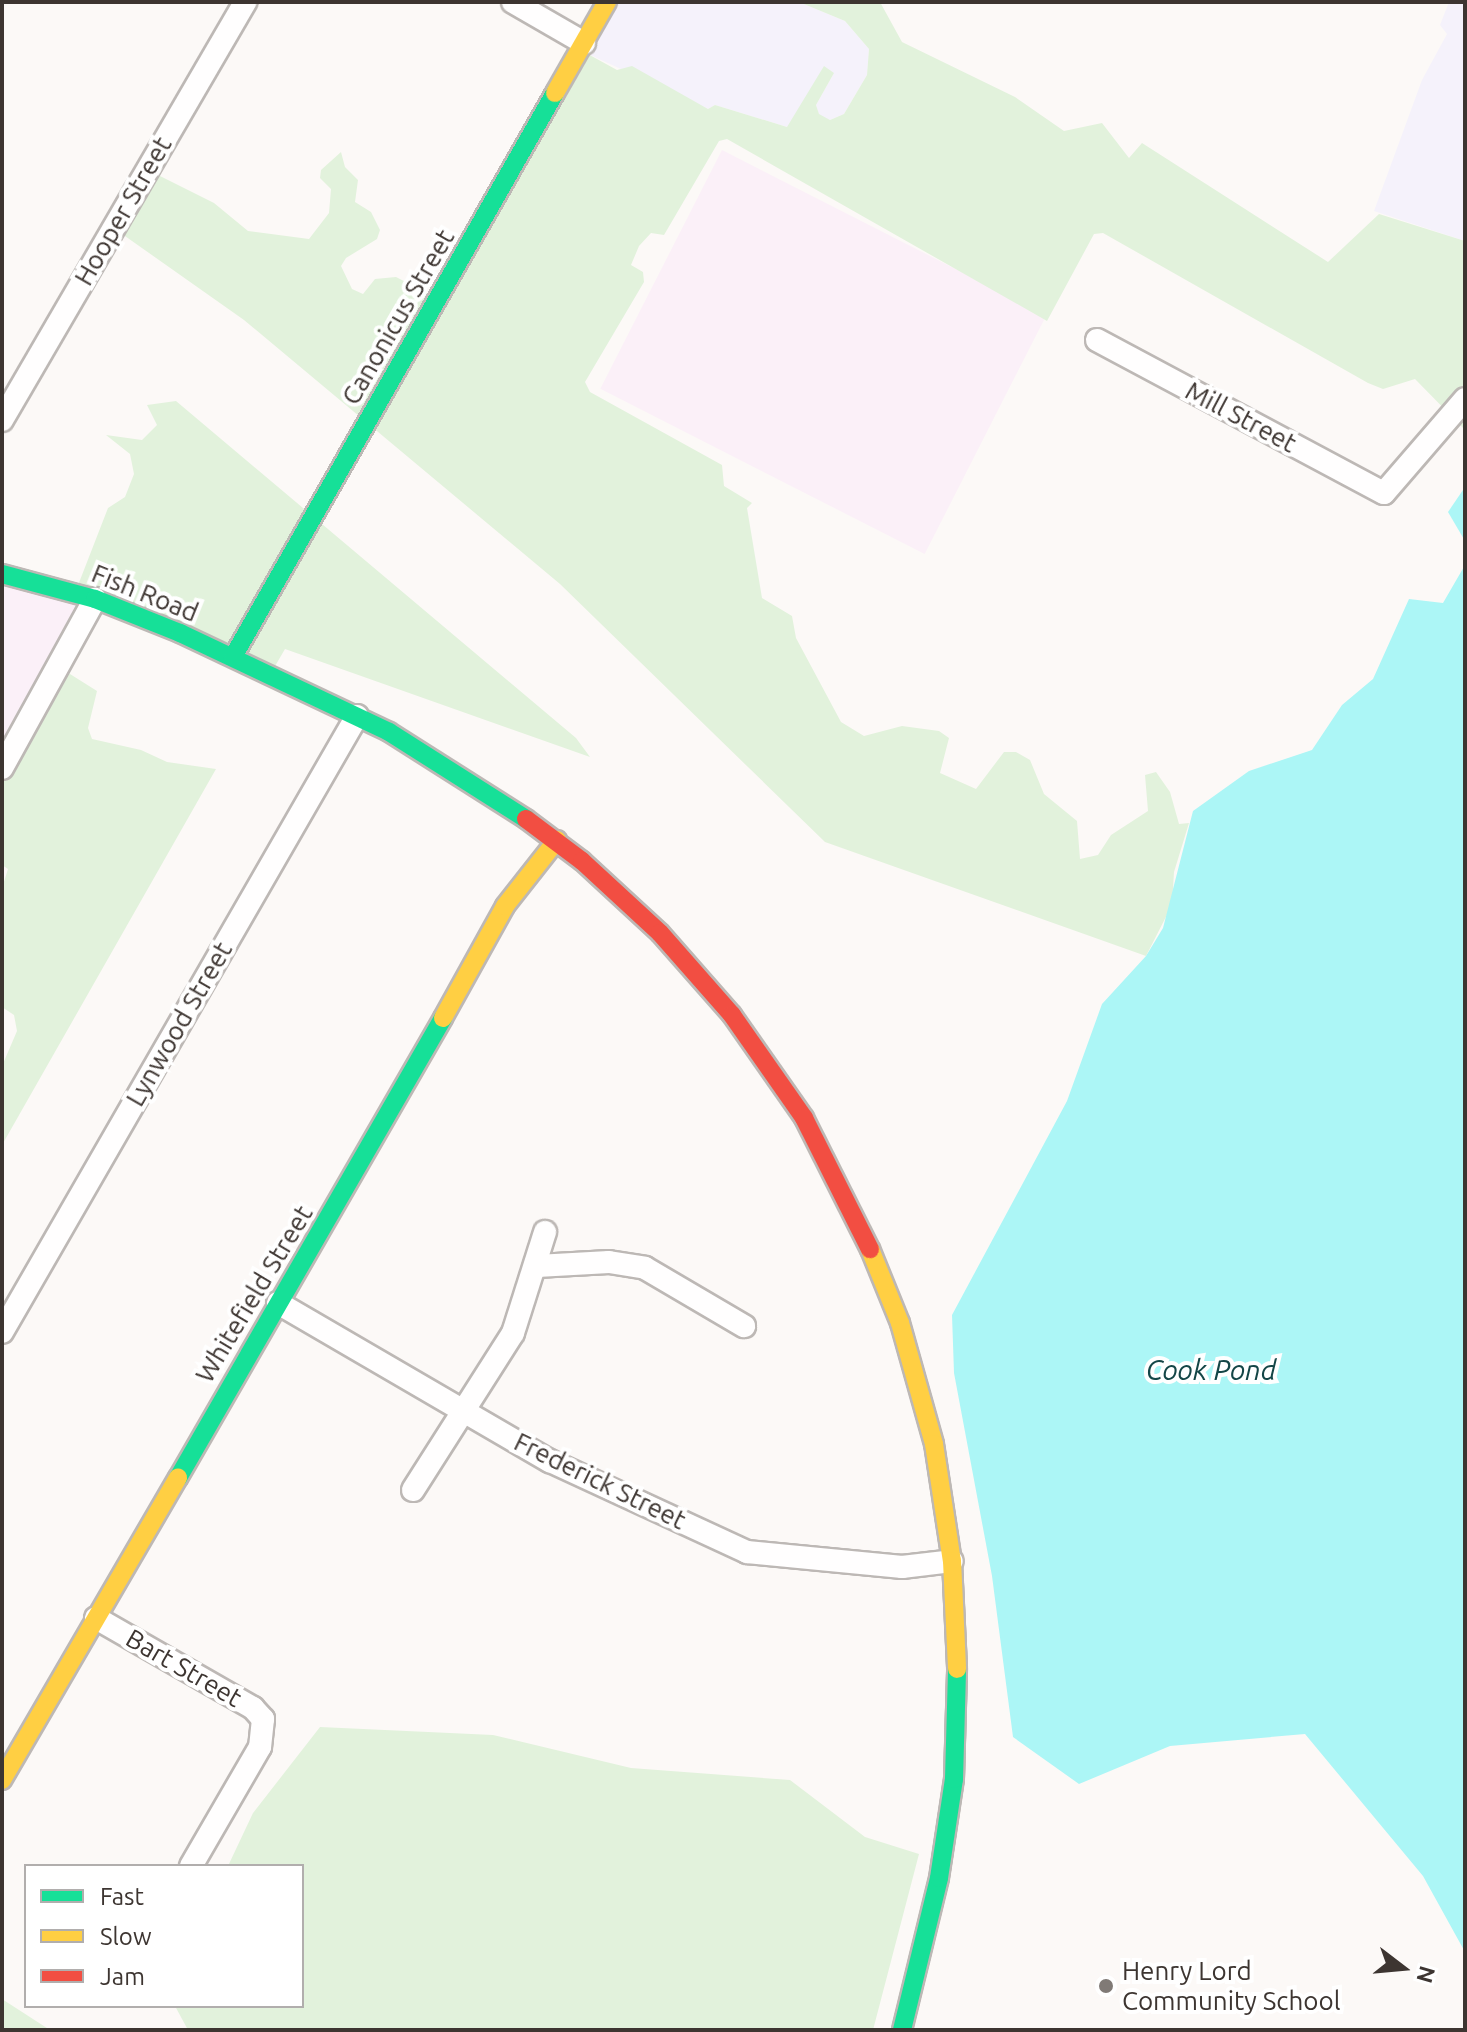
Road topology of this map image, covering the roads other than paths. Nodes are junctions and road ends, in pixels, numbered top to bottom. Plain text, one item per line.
1 (245, 2) edge
2 (513, 2) edge
3 (607, 2) edge
4 (584, 43) junction
5 (1097, 340) dead end
6 (1465, 399) edge
7 (2, 420) edge
8 (2, 574) edge
9 (95, 599) junction
10 (233, 657) junction
11 (357, 716) junction
12 (2, 768) edge
13 (557, 840) junction
14 (545, 1232) dead end
15 (537, 1266) junction
16 (278, 1303) junction
17 (744, 1326) dead end
18 (2, 1332) edge
19 (464, 1411) junction
20 (413, 1490) dead end
21 (952, 1561) junction
22 (96, 1618) junction
23 (2, 1780) edge
24 (192, 1864) edge
25 (902, 2030) edge

1 - 7 street, Hooper Street
2 - 4 street
3 - 4 main road, Canonicus Street
4 - 10 main road, Canonicus Street
5 - 6 street, Mill Street
8 - 9 main road, Fish Road
9 - 10 main road, Fish Road
9 - 12 street
10 - 11 main road, Fish Road
11 - 13 main road, Fish Road
11 - 18 street, Lynwood Street
13 - 16 main road, Whitefield Street
13 - 21 main road, Fish Road
14 - 15 street
15 - 17 street
15 - 19 street
16 - 19 street, Frederick Street
16 - 22 main road, Whitefield Street
19 - 20 street
19 - 21 street, Frederick Street
21 - 25 main road, Fish Road
22 - 23 main road, Whitefield Street
22 - 24 street, Bart Street

